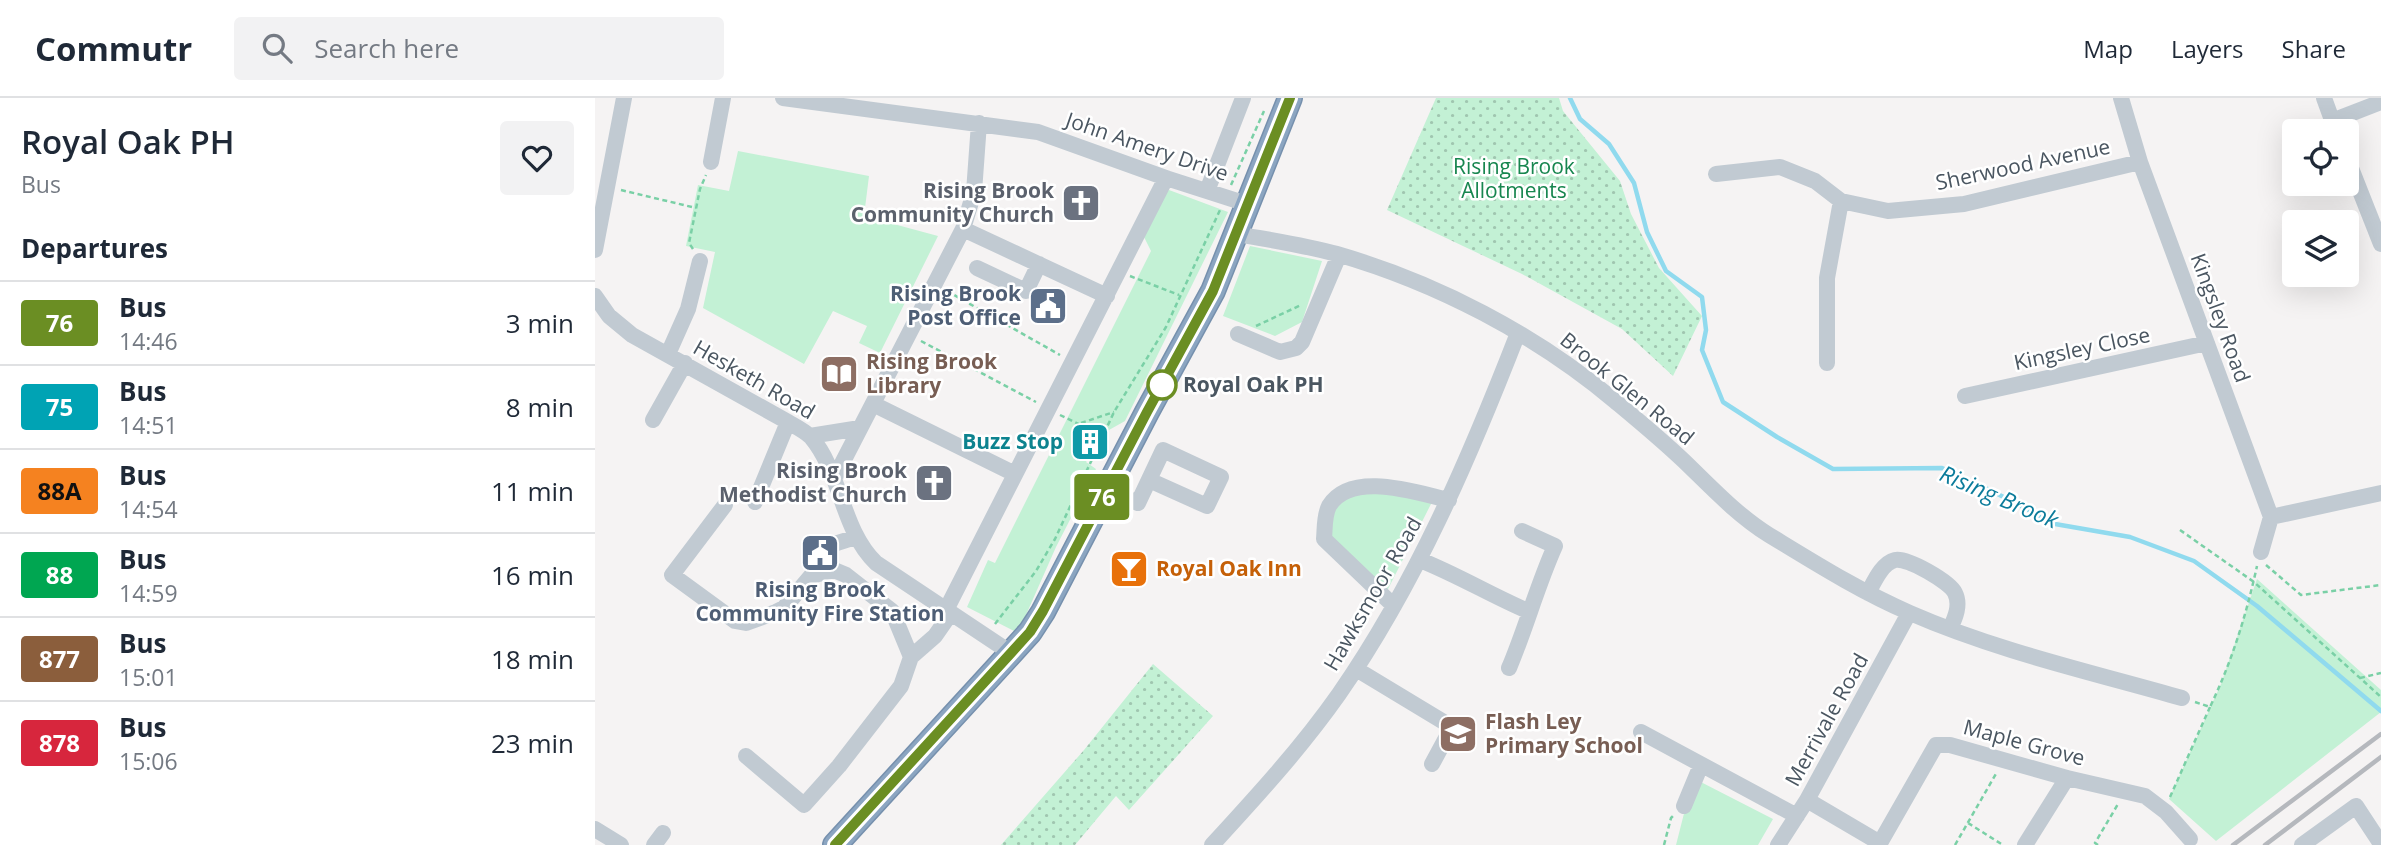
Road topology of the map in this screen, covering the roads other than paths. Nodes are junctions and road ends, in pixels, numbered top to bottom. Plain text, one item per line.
1 (624, 98) edge
2 (723, 98) edge
3 (783, 98) edge
4 (1243, 98) edge
5 (1290, 98) edge
6 (2122, 98) edge
7 (2324, 98) edge
8 (2381, 102) edge
9 (2332, 119) edge
10 (2348, 119) edge
11 (979, 123) junction
12 (711, 162) road end
13 (2140, 162) junction
14 (1716, 174) dead end
15 (1166, 178) junction
16 (2359, 189) edge
17 (1207, 191) junction
18 (1237, 200) junction
19 (1841, 201) junction
20 (963, 229) junction
21 (1237, 234) junction
22 (2381, 244) edge
23 (595, 250) edge
24 (1339, 255) junction
25 (700, 261) road end
26 (1039, 264) junction
27 (977, 268) dead end
28 (1107, 296) junction
29 (597, 302) edge
30 (1518, 333) junction
31 (1238, 334) road end
32 (2207, 343) junction
33 (668, 354) junction
34 (685, 363) junction
35 (1826, 363) dead end
36 (1965, 396) dead end
37 (873, 404) junction
38 (653, 420) dead end
39 (788, 422) junction
40 (860, 428) junction
41 (810, 436) junction
42 (1015, 474) junction
43 (834, 480) junction
44 (1149, 480) dead end
45 (1106, 490) junction
46 (2381, 493) edge
47 (1449, 500) junction
48 (755, 502) dead end
49 (725, 505) dead end
50 (2271, 517) junction
51 (1522, 531) dead end
52 (856, 537) junction
53 (828, 546) dead end
54 (2260, 556) road end
55 (1420, 560) junction
56 (1868, 593) junction
57 (1394, 606) junction
58 (949, 612) junction
59 (1909, 613) junction
60 (1526, 620) junction
61 (1950, 629) junction
62 (1011, 653) junction
63 (911, 657) junction
64 (1509, 668) dead end
65 (1356, 669) junction
66 (2182, 698) road end
67 (1641, 732) dead end
68 (745, 756) dead end
69 (1432, 764) dead end
70 (1701, 765) junction
71 (2067, 778) junction
72 (1807, 800) junction
73 (1684, 806) road end
74 (1797, 816) junction
75 (595, 829) edge
76 (2190, 838) dead end
77 (1882, 844) edge
78 (2381, 844) edge
79 (621, 845) edge
80 (835, 845) edge
81 (1212, 845) edge
82 (1778, 845) edge
83 (2025, 845) edge
84 (2302, 845) edge

1 - 23 street
2 - 12 street
3 - 11 street, John Amery Drive
4 - 17 street
5 - 18 highway
6 - 13 street, Kingsley Road
7 - 9 street
8 - 10 street
11 - 15 street, John Amery Drive
11 - 20 street
13 - 19 street, Sherwood Avenue
13 - 32 street, Kingsley Road
14 - 19 street, Sherwood Avenue
15 - 17 street, John Amery Drive
15 - 28 street
16 - 22 street
17 - 18 street, John Amery Drive
18 - 21 highway
19 - 35 street
20 - 26 street
20 - 37 street
21 - 24 street, Brook Glen Road
21 - 45 highway
24 - 30 street, Brook Glen Road
24 - 31 street
25 - 33 street
26 - 27 street
26 - 28 street
28 - 42 street
29 - 33 street, Hesketh Road
30 - 47 street, Hawksmoor Road
30 - 56 street, Brook Glen Road
32 - 36 street, Kingsley Close
32 - 50 street, Kingsley Road
33 - 34 street, Hesketh Road
34 - 38 street
34 - 39 street, Hesketh Road
37 - 40 street
37 - 42 street
39 - 41 street, Hesketh Road
39 - 48 street
40 - 41 street
40 - 43 street
41 - 43 street, Hesketh Road
42 - 58 street
43 - 52 street, Hesketh Road
44 - 45 street
45 - 62 highway
46 - 50 street
47 - 55 street, Hawksmoor Road
47 - 57 street
49 - 63 street
50 - 54 street
51 - 60 street
52 - 53 street
52 - 58 street, Hesketh Road
55 - 57 street, Hawksmoor Road
55 - 60 street
56 - 59 street, Brook Glen Road
56 - 61 street
57 - 65 street, Hawksmoor Road
58 - 62 street, Hesketh Road
58 - 63 street
59 - 61 street, Brook Glen Road
59 - 72 street, Merrivale Road
60 - 64 street
61 - 66 street, Brook Glen Road
62 - 80 highway
63 - 68 street
65 - 69 street
65 - 81 street, Hawksmoor Road
67 - 70 street
70 - 73 street
70 - 74 street
71 - 76 street, Maple Grove
71 - 77 street, Maple Grove
71 - 83 street
72 - 74 street, Merrivale Road
72 - 77 street, Maple Grove
74 - 82 street, Merrivale Road
75 - 79 street
78 - 84 street

